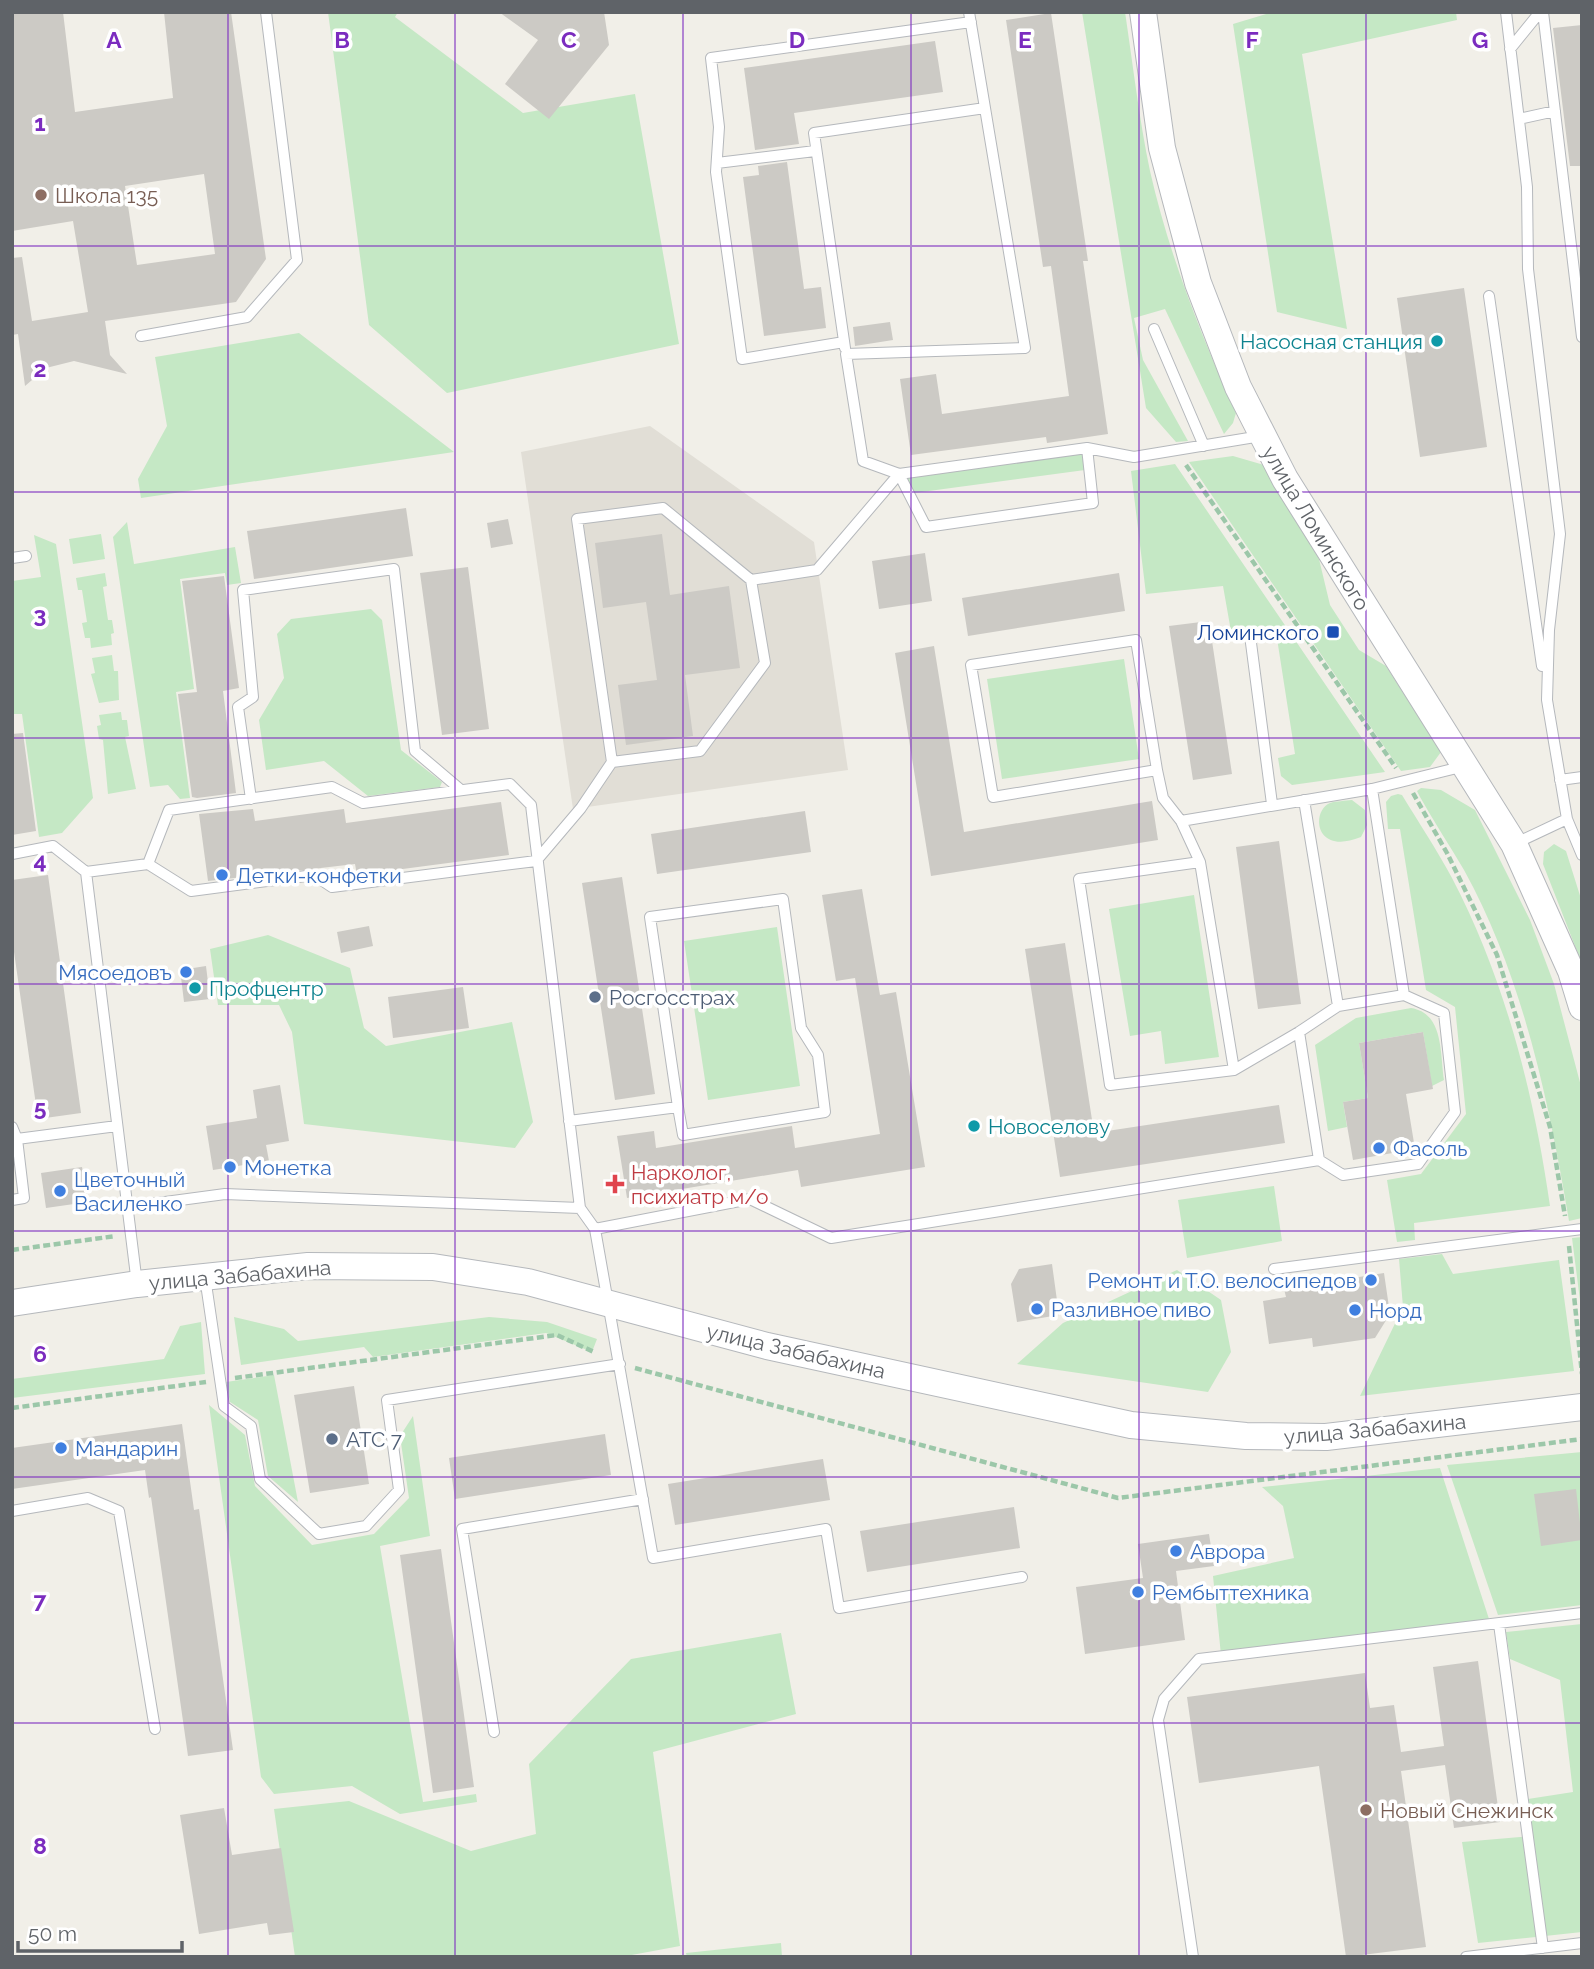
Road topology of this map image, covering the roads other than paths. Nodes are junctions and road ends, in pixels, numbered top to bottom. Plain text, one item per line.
1 (266, 12) edge
2 (1143, 12) edge
3 (1506, 12) edge
4 (1541, 12) edge
5 (970, 17) edge
6 (1510, 49) junction
7 (985, 107) junction
8 (1555, 111) junction
9 (1519, 119) junction
10 (816, 150) junction
11 (717, 163) junction
12 (1489, 296) dead end
13 (1154, 330) dead end
14 (141, 336) dead end
15 (1582, 337) edge
16 (844, 342) junction
17 (846, 354) junction
18 (1261, 436) junction
19 (1204, 446) junction
20 (1087, 448) junction
21 (899, 474) junction
22 (26, 556) dead end
23 (12, 558) edge
24 (751, 580) junction
25 (1251, 643) dead end
26 (1546, 700) junction
27 (612, 762) junction
28 (1465, 766) junction
29 (1157, 770) junction
30 (1582, 777) edge
31 (1560, 780) junction
32 (1371, 789) junction
33 (461, 790) junction
34 (251, 799) junction
35 (1304, 800) junction
36 (1272, 804) junction
37 (1567, 819) junction
38 (1181, 821) junction
39 (1514, 844) junction
40 (12, 854) edge
41 (1582, 855) edge
42 (536, 861) junction
43 (1200, 862) junction
44 (148, 864) junction
45 (86, 872) junction
46 (1404, 995) junction
47 (1338, 1006) junction
48 (1582, 1007) edge
49 (1299, 1032) junction
50 (1234, 1070) junction
51 (678, 1107) junction
52 (569, 1121) junction
53 (117, 1126) junction
54 (12, 1127) edge
55 (17, 1139) junction
56 (1319, 1160) junction
57 (12, 1200) edge
58 (128, 1207) junction
59 (580, 1208) junction
60 (595, 1230) junction
61 (1582, 1230) edge
62 (1274, 1269) dead end
63 (205, 1277) junction
64 (136, 1284) junction
65 (610, 1302) junction
66 (12, 1303) edge
67 (620, 1364) junction
68 (1582, 1408) edge
69 (643, 1499) junction
70 (12, 1511) edge
71 (1022, 1577) dead end
72 (1582, 1614) edge
73 (1499, 1623) junction
74 (155, 1729) dead end
75 (494, 1732) dead end
76 (1582, 1943) edge
77 (1543, 1948) junction
78 (1193, 1957) edge
79 (1466, 1957) edge

1 - 14 lane
2 - 18 street, улица Ломинского
3 - 6 lane
4 - 6 lane
4 - 8 lane
5 - 7 lane
5 - 11 lane
6 - 9 lane
7 - 10 lane
7 - 17 lane
8 - 9 lane
8 - 15 lane
9 - 26 lane
10 - 11 lane
10 - 16 lane
11 - 16 lane
12 - 26 lane
13 - 19 lane
16 - 17 lane
17 - 21 lane
18 - 19 lane
18 - 28 street, улица Ломинского
19 - 20 lane
20 - 21 lane
20 - 21 lane
21 - 24 lane
22 - 23 lane
24 - 27 lane
24 - 27 lane
25 - 36 lane
26 - 31 lane
27 - 42 lane
28 - 32 lane
28 - 39 street, улица Ломинского
29 - 29 lane
29 - 38 lane
30 - 31 lane
31 - 37 lane
32 - 35 lane
32 - 46 lane
33 - 34 lane
33 - 34 lane
33 - 42 lane
34 - 44 lane
35 - 36 lane
35 - 47 lane
36 - 38 lane
37 - 39 lane
37 - 41 lane
38 - 43 lane
39 - 48 street, улица Ломинского
40 - 45 lane
42 - 44 lane
42 - 52 lane
43 - 50 lane
43 - 50 lane
44 - 45 lane
45 - 53 lane
46 - 47 lane
46 - 56 lane
47 - 49 lane
49 - 50 lane
49 - 56 lane
51 - 51 lane
51 - 52 lane
52 - 59 lane
53 - 55 lane
53 - 58 lane
54 - 55 lane
55 - 57 lane
56 - 60 lane
58 - 59 lane
58 - 64 lane
59 - 60 lane
60 - 65 lane
61 - 62 lane
63 - 64 street, улица Забабахина
63 - 65 street, улица Забабахина
63 - 67 lane
64 - 66 street, улица Забабахина
65 - 67 lane
65 - 68 street, улица Забабахина
67 - 69 lane
69 - 71 lane
69 - 75 lane
70 - 74 lane
72 - 73 lane
73 - 77 lane
73 - 78 lane
76 - 77 lane
77 - 79 lane

